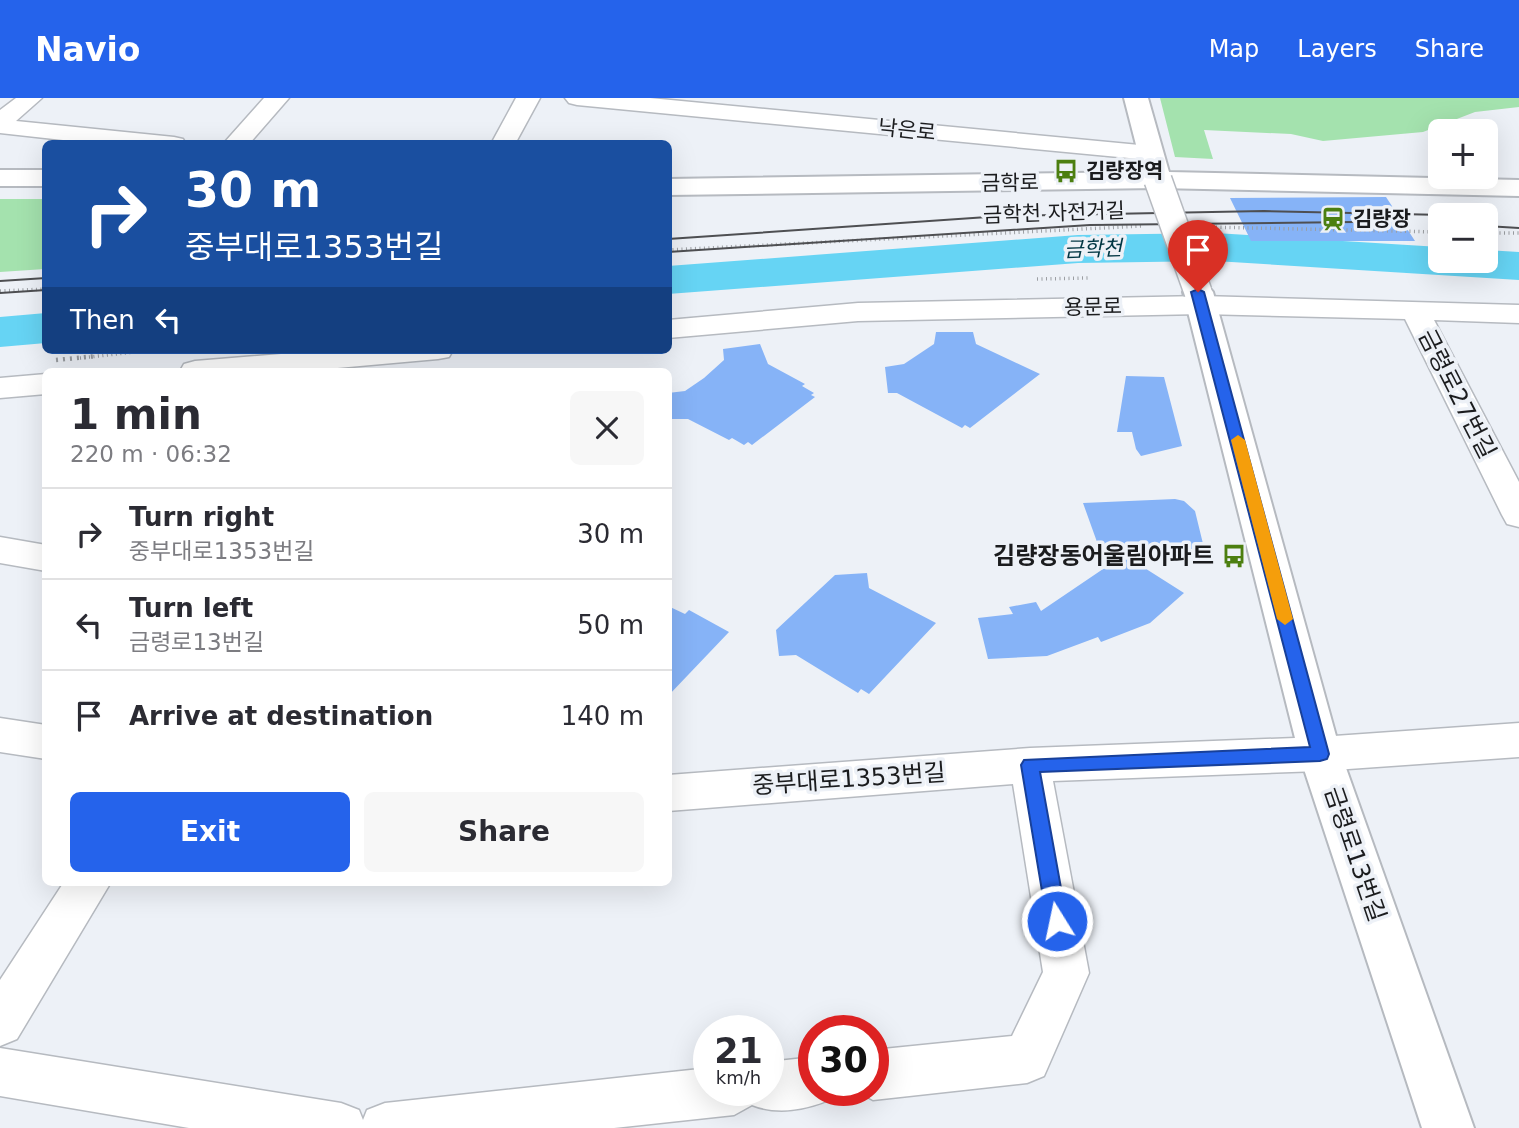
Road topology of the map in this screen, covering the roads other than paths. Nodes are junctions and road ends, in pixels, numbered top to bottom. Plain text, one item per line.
1 (30, 98) edge
2 (277, 98) edge
3 (528, 98) edge
4 (577, 98) edge
5 (1136, 98) edge
6 (0, 124) edge
7 (139, 140) edge
8 (238, 140) edge
9 (505, 140) edge
10 (1150, 153) junction
11 (0, 178) edge
12 (42, 178) edge
13 (1158, 180) junction
14 (672, 187) edge
15 (1519, 188) edge
16 (1200, 299) junction
17 (1415, 311) junction
18 (1519, 314) edge
19 (672, 329) edge
20 (420, 358) edge
21 (247, 368) edge
22 (42, 375) edge
23 (0, 388) edge
24 (1519, 515) edge
25 (0, 551) edge
26 (42, 557) edge
27 (0, 735) edge
28 (42, 740) edge
29 (1519, 740) edge
30 (1320, 754) junction
31 (1030, 765) junction
32 (672, 793) edge
33 (86, 886) edge
34 (0, 1022) edge
35 (0, 1072) edge
36 (889, 1073) edge
37 (693, 1094) edge
38 (341, 1128) edge
39 (385, 1128) edge
40 (1448, 1128) edge

1 - 6 street
2 - 8 street
3 - 9 street
4 - 10 street, 낙은로
5 - 10 main road
6 - 7 street
10 - 13 main road
11 - 12 main road
13 - 14 main road, 금학로
13 - 15 main road, 금학로
13 - 16 main road, 금령로13번길, bridge
16 - 17 street, 용문로
16 - 19 street, 용문로
16 - 30 main road, 금령로13번길
17 - 18 street, 용문로
17 - 24 street, 금령로27번길
20 - 21 street
22 - 23 street
25 - 26 street
27 - 28 street
29 - 30 street, 중부대로1353번길
30 - 31 street, 중부대로1353번길
30 - 40 main road, 금령로13번길
31 - 32 street, 중부대로1353번길
31 - 36 street
33 - 34 street
35 - 38 street
37 - 39 street

